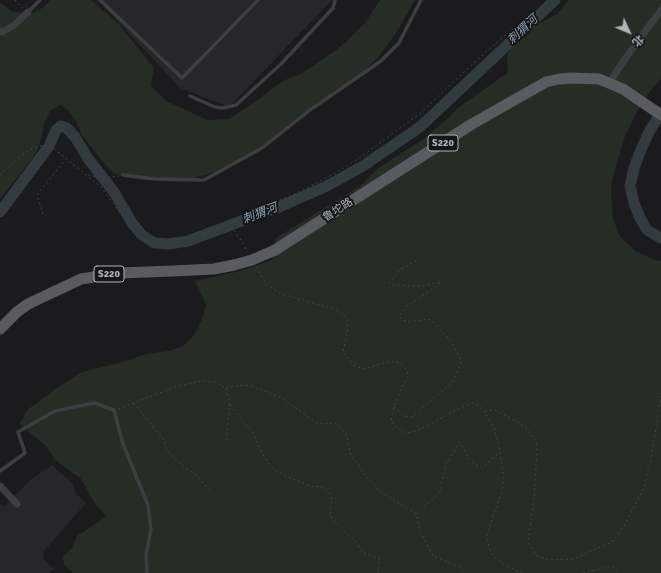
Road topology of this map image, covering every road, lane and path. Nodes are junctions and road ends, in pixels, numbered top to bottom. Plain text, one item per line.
1 (15, 0) edge
2 (40, 0) edge
3 (100, 0) edge
4 (258, 0) edge
5 (335, 0) edge
6 (421, 0) edge
7 (661, 10) edge
8 (28, 12) junction
9 (515, 26) dead end
10 (0, 31) edge
11 (609, 82) junction
12 (190, 96) dead end
13 (661, 115) edge
14 (66, 159) junction
15 (0, 175) edge
16 (87, 175) junction
17 (123, 175) joint
18 (43, 214) dead end
19 (225, 225) junction
20 (249, 256) dead end
21 (417, 260) dead end
22 (256, 267) dead end
23 (0, 329) edge
24 (226, 388) junction
25 (661, 396) edge
26 (133, 402) junction
27 (230, 405) junction
28 (394, 406) junction
29 (114, 410) junction
30 (484, 411) junction
31 (228, 441) dead end
32 (498, 454) dead end
33 (0, 471) edge
34 (0, 486) edge
35 (212, 493) dead end
36 (17, 504) dead end
37 (416, 514) junction
38 (147, 573) edge
39 (378, 573) edge
40 (464, 573) edge
41 (525, 573) edge
42 (583, 573) edge
43 (619, 573) edge

1 - 8 path
2 - 8 lane
3 - 4 lane
5 - 12 lane
6 - 17 lane
7 - 11 street
8 - 10 street
9 - 19 path
11 - 13 main road, 鲁坨路 / S220
11 - 23 main road, 鲁坨路 / S220, bridge
14 - 15 path
14 - 16 path
14 - 18 path
16 - 17 path
16 - 19 path
19 - 20 path
21 - 28 path
22 - 28 path
24 - 26 path
24 - 27 path
24 - 37 path
25 - 30 path
26 - 29 path
26 - 35 path
27 - 31 path
27 - 39 path
28 - 30 path
29 - 33 lane
29 - 38 lane
30 - 41 path
32 - 37 path
34 - 36 street
37 - 40 path
42 - 43 path

